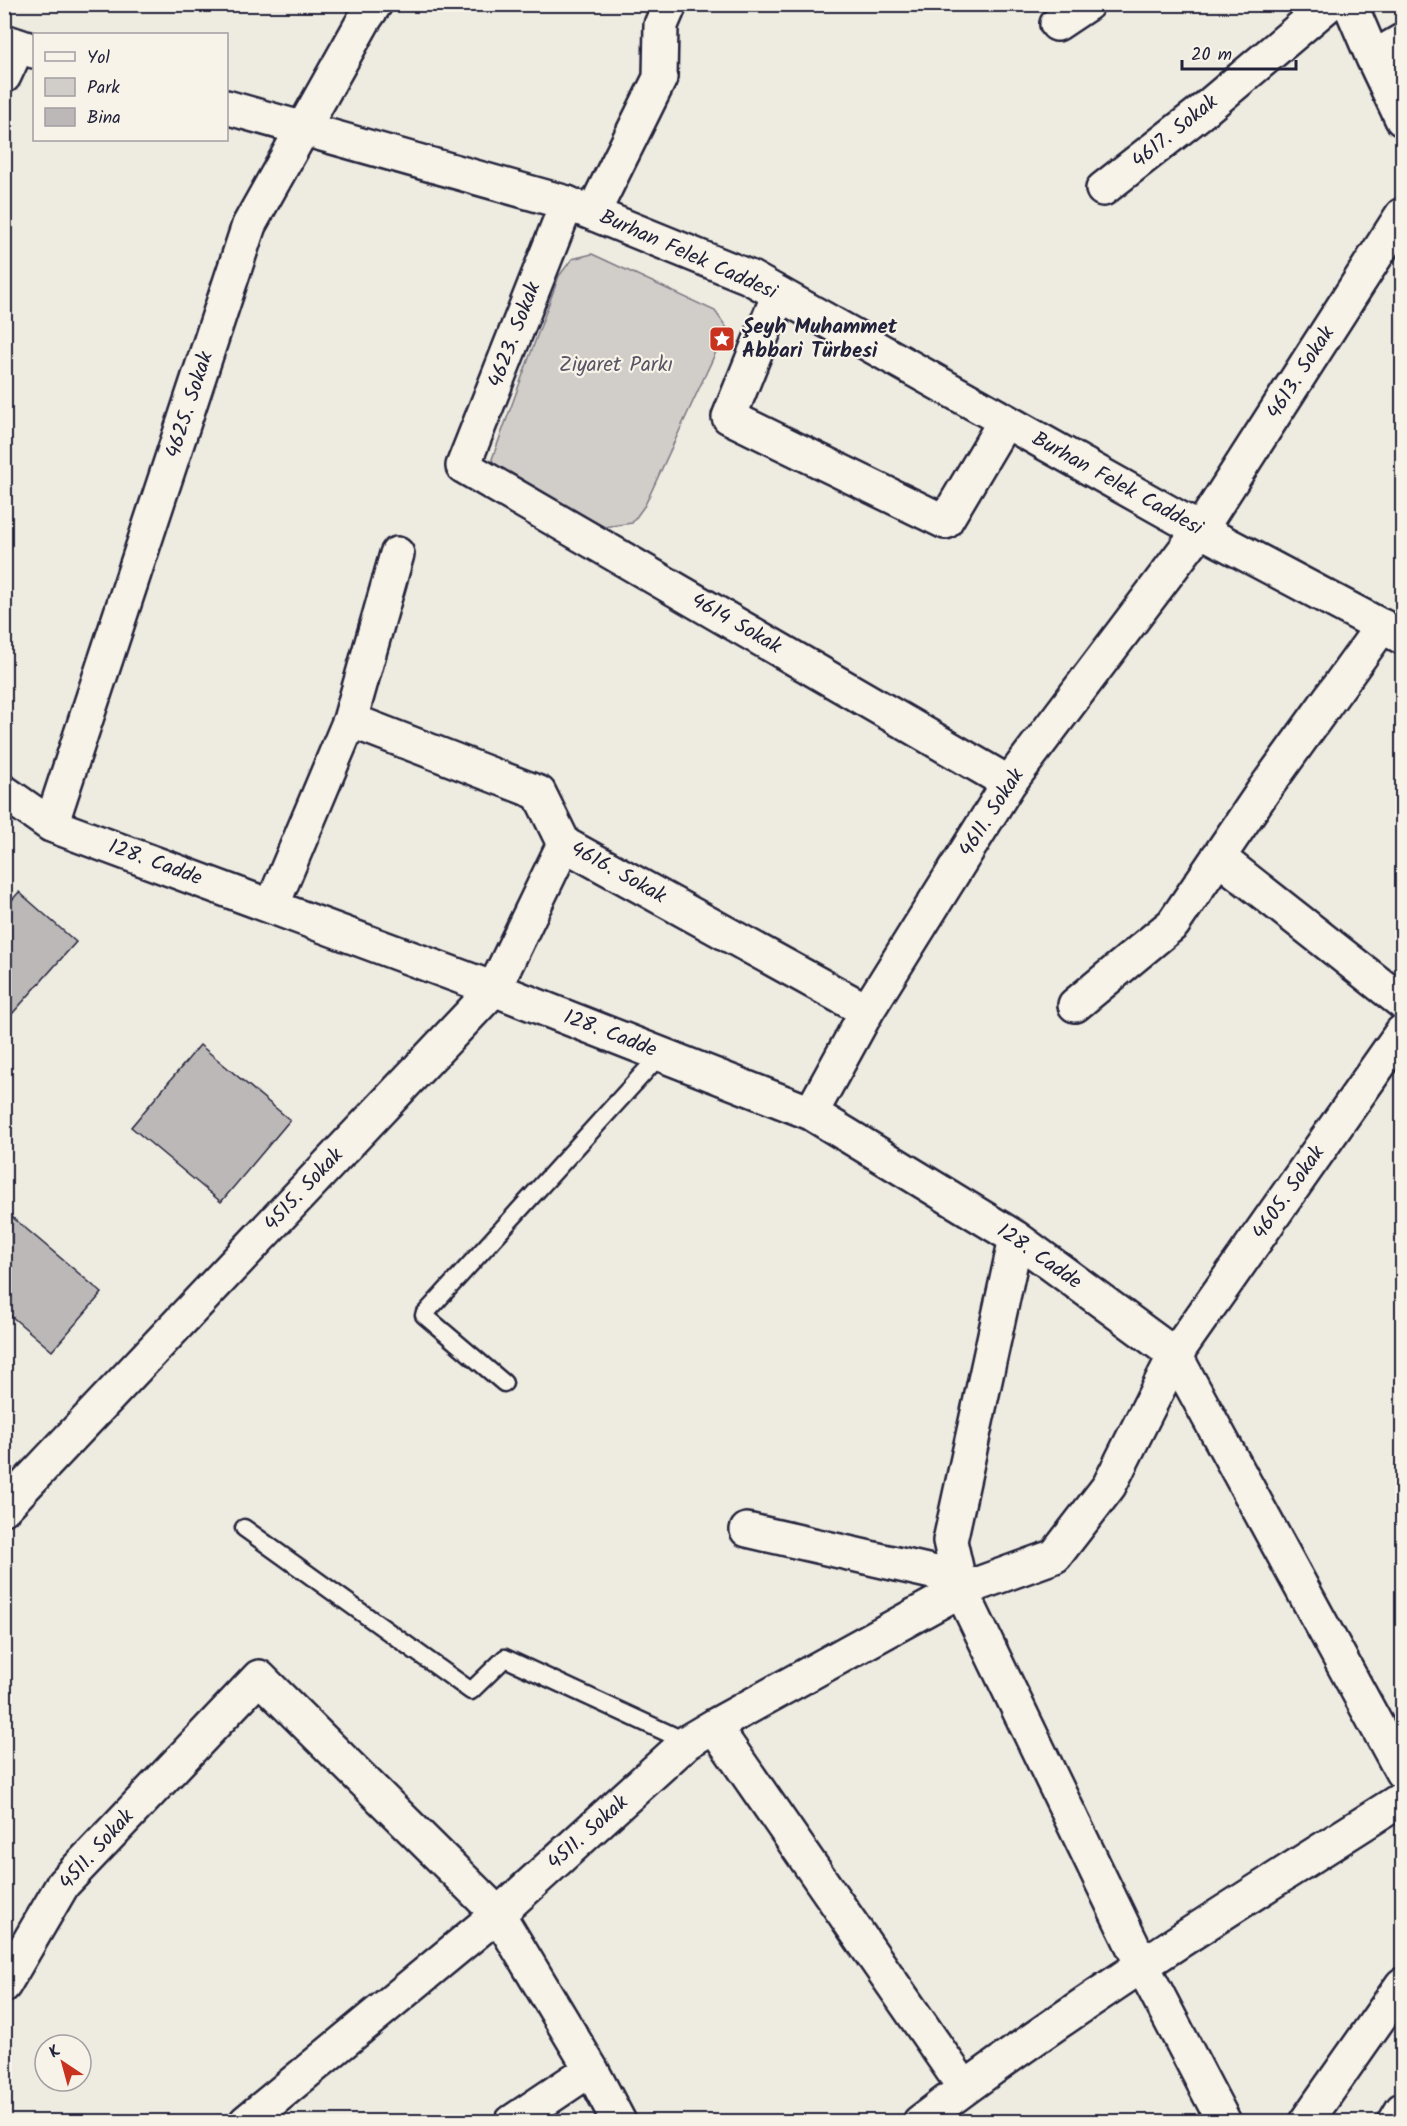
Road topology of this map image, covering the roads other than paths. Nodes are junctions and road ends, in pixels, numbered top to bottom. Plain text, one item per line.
1 (375, 4) edge
2 (670, 4) edge
3 (1087, 4) edge
4 (1329, 4) edge
5 (1350, 4) edge
6 (1056, 24) dead end
7 (1402, 40) edge
8 (19, 46) edge
9 (1373, 58) junction
10 (4, 76) edge
11 (228, 108) edge
12 (1402, 119) edge
13 (303, 129) junction
14 (1103, 189) dead end
15 (580, 208) junction
16 (1402, 215) edge
17 (779, 294) junction
18 (1005, 421) junction
19 (463, 466) joint
20 (1200, 530) junction
21 (397, 554) dead end
22 (1396, 631) edge
23 (350, 720) junction
24 (1009, 783) junction
25 (4, 792) edge
26 (51, 825) junction
27 (564, 844) junction
28 (1218, 857) junction
29 (273, 906) junction
30 (494, 989) junction
31 (1402, 1002) edge
32 (1075, 1005) dead end
33 (867, 1011) junction
34 (1402, 1032) edge
35 (661, 1054) junction
36 (811, 1113) junction
37 (1016, 1238) junction
38 (1175, 1355) junction
39 (504, 1383) dead end
40 (4, 1508) edge
41 (244, 1528) dead end
42 (747, 1530) dead end
43 (960, 1584) junction
44 (700, 1734) junction
45 (1402, 1772) edge
46 (1402, 1799) edge
47 (498, 1914) junction
48 (1142, 1965) junction
49 (4, 1985) edge
50 (1402, 1985) edge
51 (591, 2068) junction
52 (964, 2087) junction
53 (1402, 2110) edge
54 (246, 2121) edge
55 (512, 2121) edge
56 (619, 2121) edge
57 (920, 2121) edge
58 (1224, 2121) edge
59 (1306, 2121) edge
60 (1395, 2121) edge

1 - 13 street, 4625. Sokak
2 - 15 street, 4623. Sokak
3 - 6 street
4 - 14 street, 4617. Sokak
5 - 9 street
7 - 9 street
8 - 10 street
9 - 12 street
11 - 13 street, Burhan Felek Caddesi
13 - 15 street, Burhan Felek Caddesi
13 - 26 street, 4625. Sokak
15 - 17 street, Burhan Felek Caddesi
15 - 19 street, 4623. Sokak
16 - 20 street, 4613. Sokak
17 - 18 street, Burhan Felek Caddesi
17 - 18 street
18 - 20 street, Burhan Felek Caddesi
19 - 24 street, 4614 Sokak
20 - 22 street, Burhan Felek Caddesi
20 - 24 street, 4611. Sokak
21 - 23 street
22 - 28 street
23 - 27 street, 4616. Sokak
23 - 29 street
24 - 33 street, 4611. Sokak
25 - 26 street, 128. Cadde
26 - 29 street, 128. Cadde
27 - 30 street, 4515. Sokak
27 - 33 street, 4616. Sokak
28 - 31 street
28 - 32 street
29 - 30 street, 128. Cadde
30 - 35 street, 128. Cadde
30 - 40 street, 4515. Sokak
33 - 36 street, 4611. Sokak
34 - 38 street, 4605. Sokak
35 - 36 street, 128. Cadde
35 - 39 lane
36 - 37 street, 128. Cadde
37 - 38 street, 128. Cadde
37 - 43 street
38 - 43 street, 4605. Sokak
38 - 45 street
41 - 44 lane
42 - 43 street
43 - 44 street, 4511. Sokak
43 - 48 street
44 - 47 street, 4511. Sokak
44 - 52 street
46 - 48 street
47 - 49 street, 4511. Sokak
47 - 51 street
47 - 54 street, 4511. Sokak
48 - 52 street
48 - 58 street
50 - 59 street
51 - 55 street
51 - 56 street
52 - 57 street
53 - 60 street

